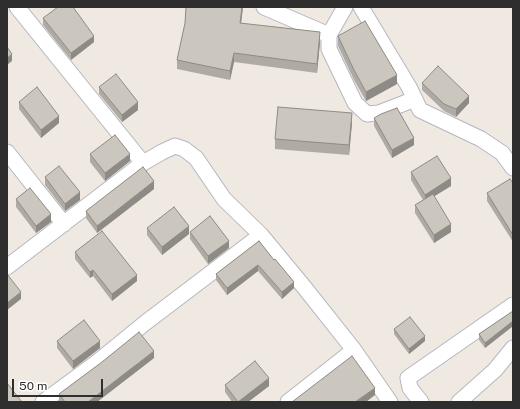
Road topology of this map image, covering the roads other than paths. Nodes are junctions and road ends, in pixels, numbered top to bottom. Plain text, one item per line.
1 (18, 7) edge
2 (264, 7) edge
3 (345, 7) edge
4 (361, 7) edge
5 (329, 35) junction
6 (415, 99) junction
7 (7, 152) edge
8 (143, 163) junction
9 (513, 168) edge
10 (64, 224) junction
11 (261, 235) junction
12 (7, 267) edge
13 (513, 305) edge
14 (513, 348) edge
15 (354, 350) junction
16 (43, 402) edge
17 (288, 402) edge
18 (390, 402) edge
19 (421, 402) edge
20 (459, 402) edge

1 - 8 street
2 - 5 street
3 - 5 street
4 - 6 street
5 - 6 street
6 - 9 street
7 - 10 street
8 - 10 street
8 - 11 street
10 - 12 street
11 - 15 street
11 - 16 street
13 - 19 street
14 - 20 street
15 - 17 street
15 - 18 street

